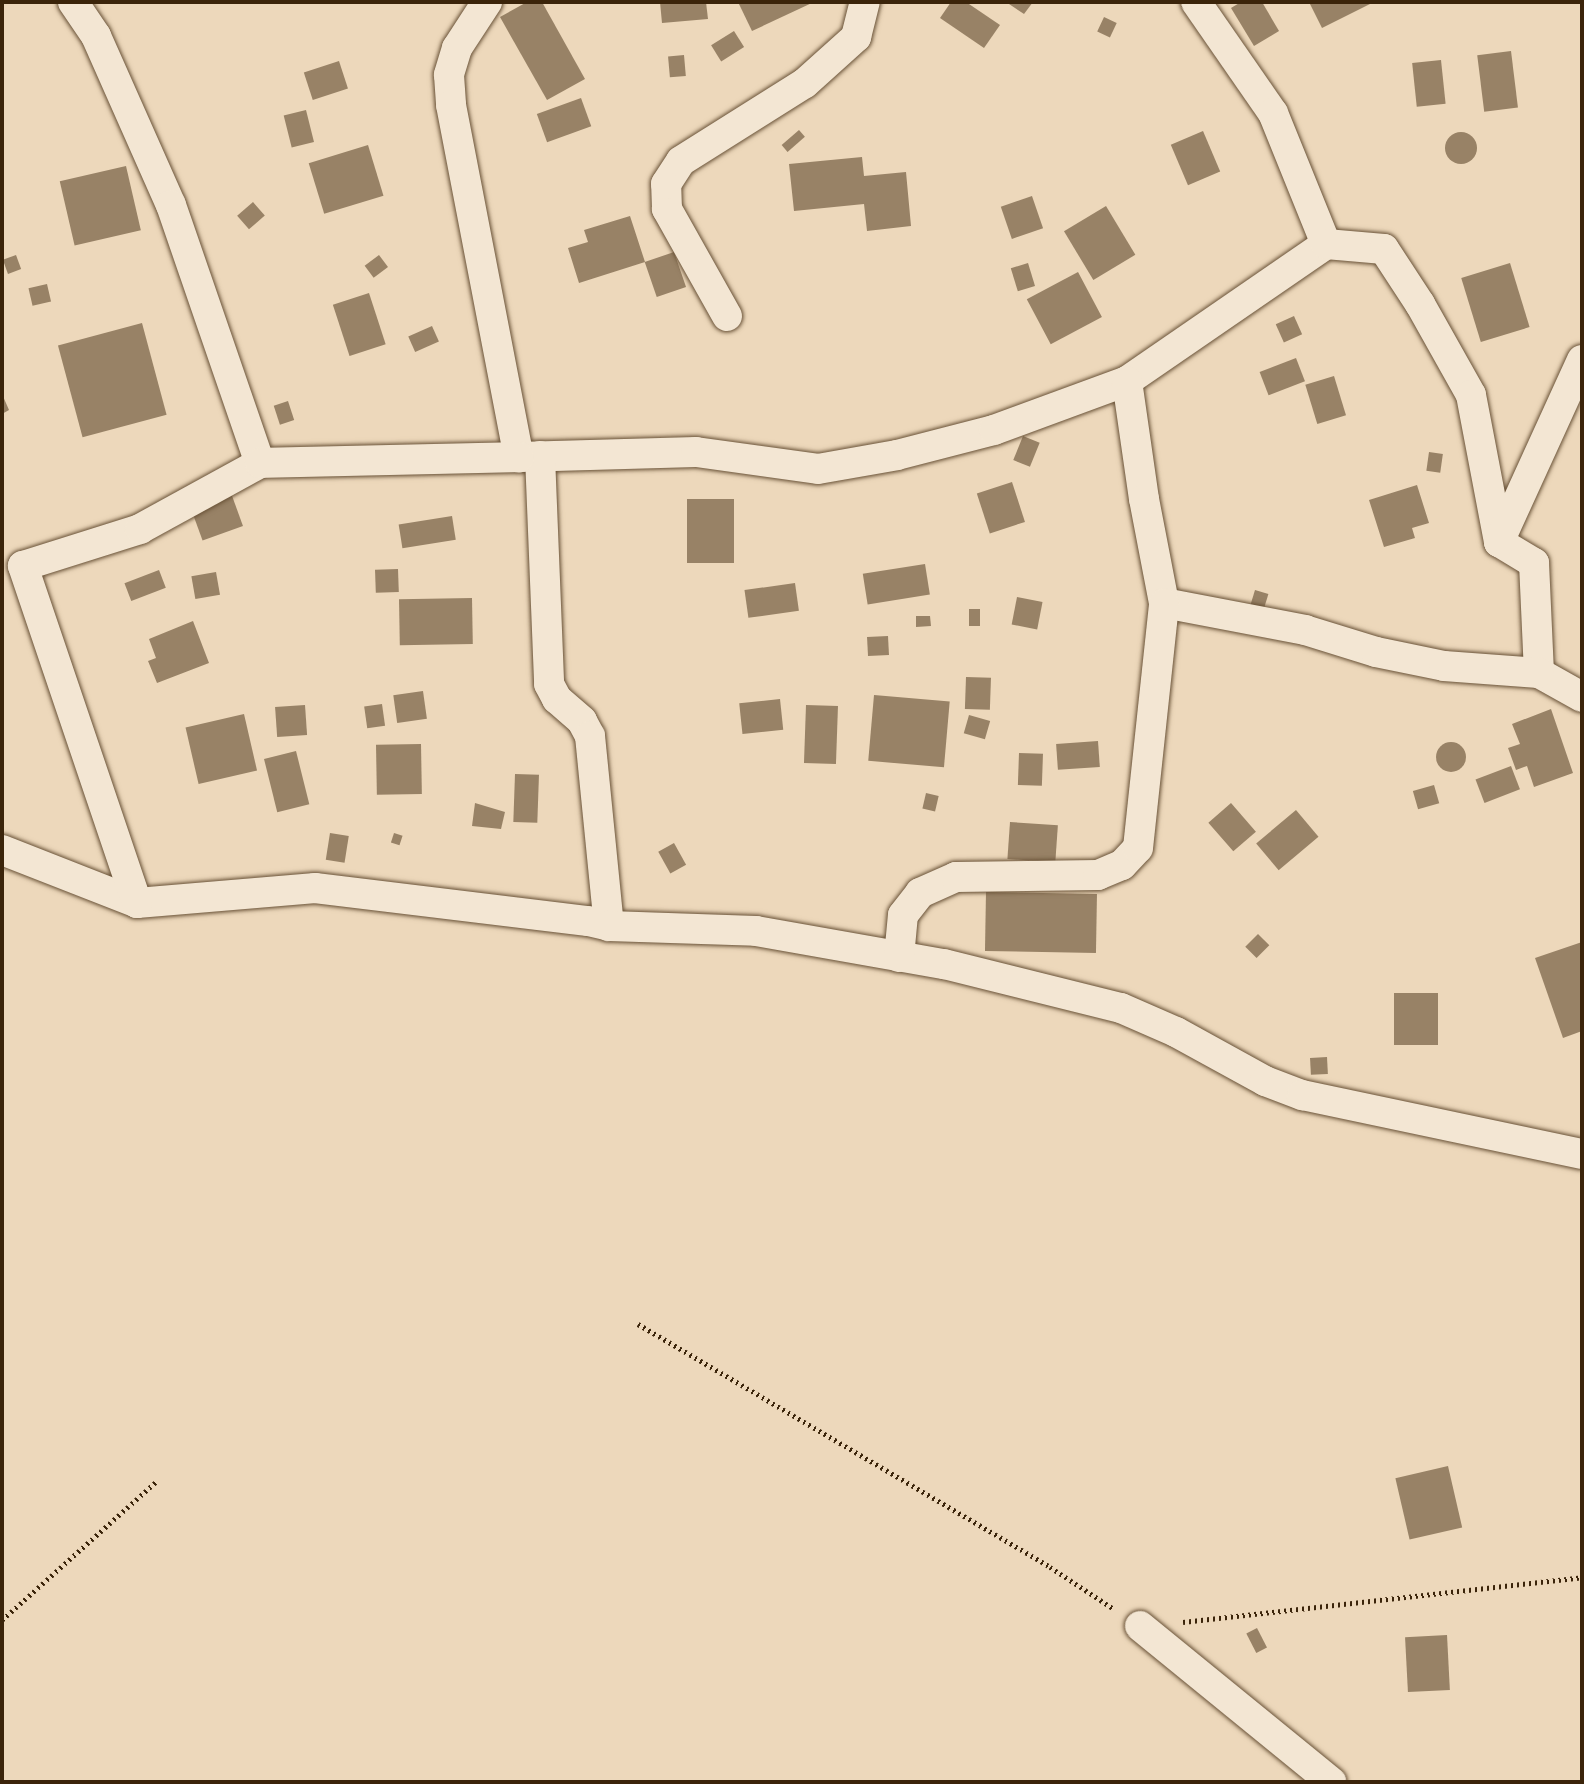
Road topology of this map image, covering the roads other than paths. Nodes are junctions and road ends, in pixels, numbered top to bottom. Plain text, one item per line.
1 (73, 2) edge
2 (487, 2) edge
3 (865, 2) edge
4 (1196, 2) edge
5 (1326, 244) junction
6 (727, 316) dead end
7 (1582, 360) edge
8 (1127, 381) junction
9 (530, 457) junction
10 (260, 463) junction
11 (1499, 542) junction
12 (1164, 603) junction
13 (1539, 673) junction
14 (1582, 697) edge
15 (2, 850) edge
16 (137, 903) junction
17 (609, 926) junction
18 (899, 957) junction
19 (1582, 1154) edge
20 (1140, 1626) road end
21 (1331, 1782) edge

1 - 10 street
2 - 9 street
3 - 6 street
4 - 5 street
5 - 8 street
5 - 11 street
7 - 11 street
8 - 9 street
8 - 12 street
9 - 10 street
9 - 17 street
10 - 16 street
11 - 13 street
12 - 13 street
12 - 18 street
13 - 14 street
15 - 16 street
16 - 17 street
17 - 18 street
18 - 19 street
20 - 21 street

